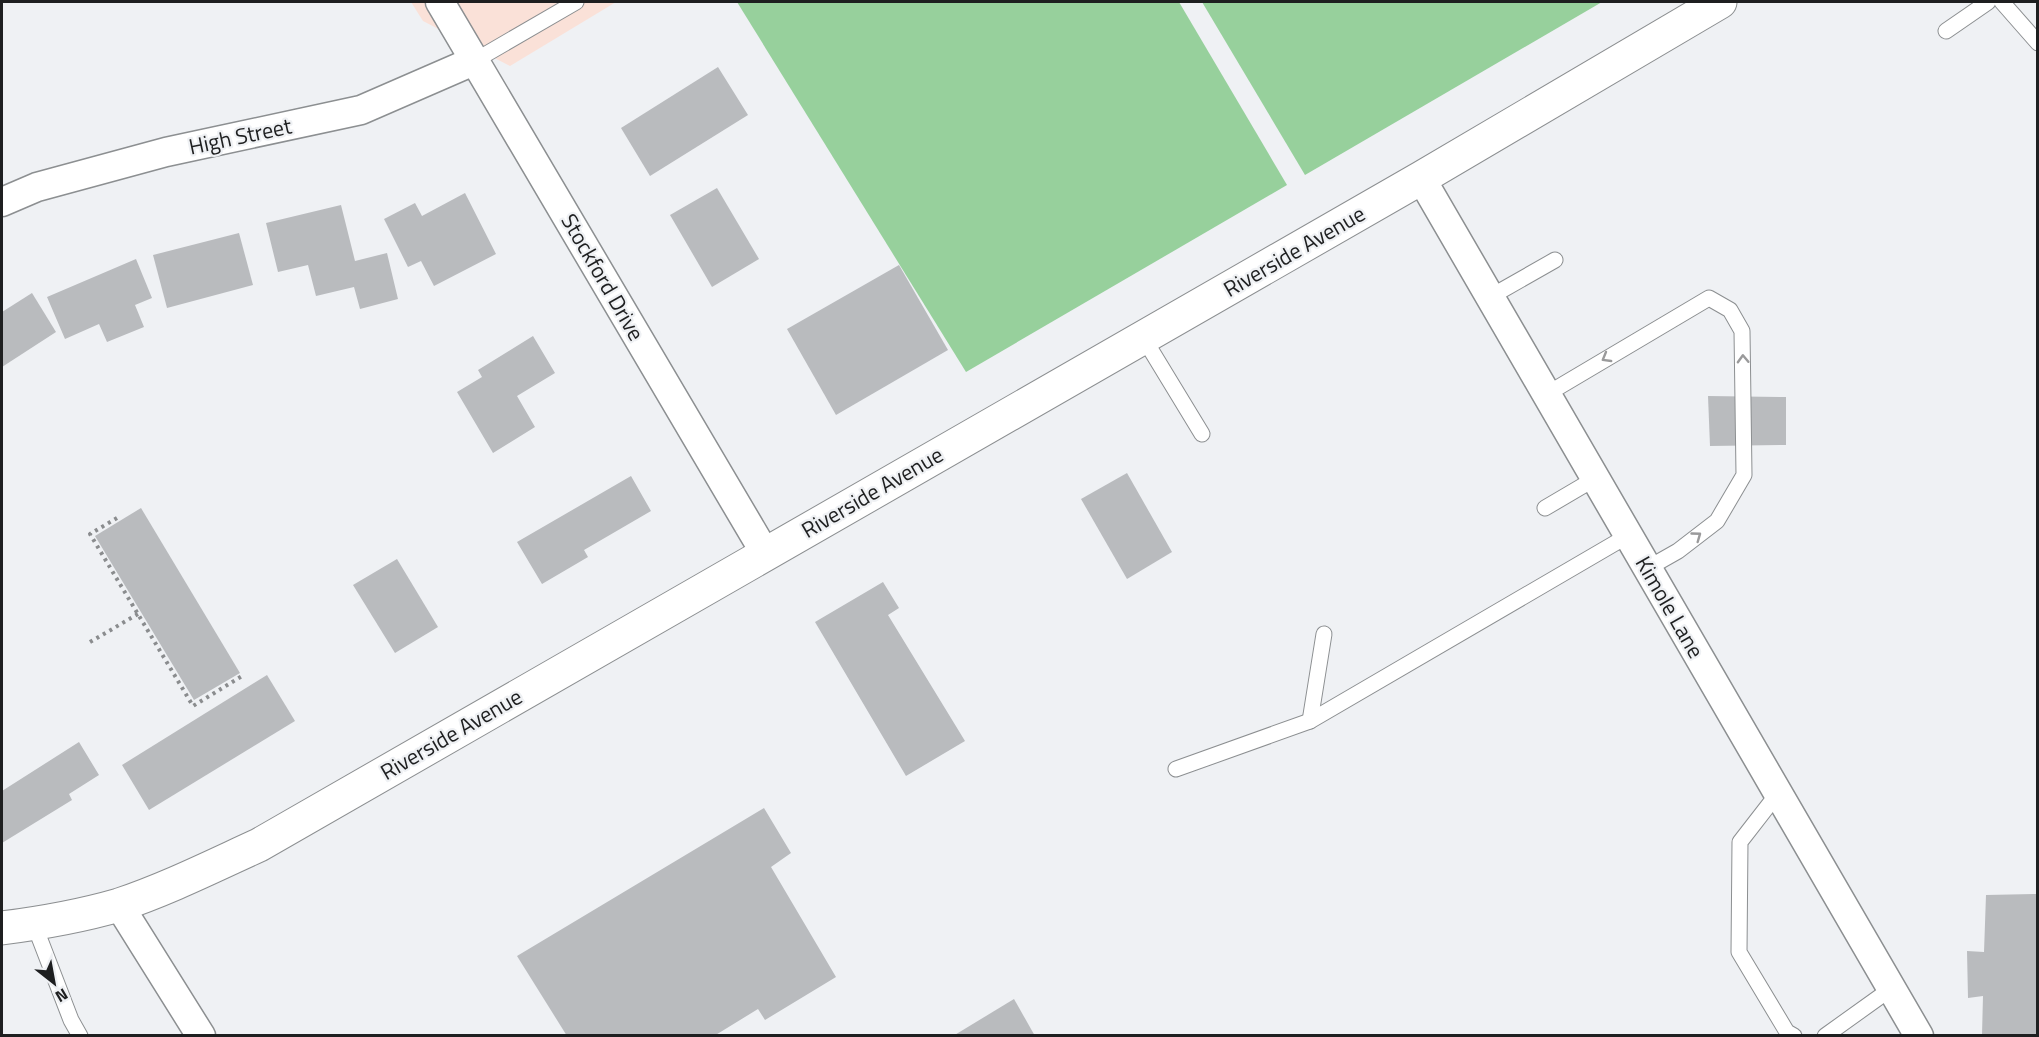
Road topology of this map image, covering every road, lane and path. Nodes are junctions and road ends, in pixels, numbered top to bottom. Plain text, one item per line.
1 (440, 2) edge
2 (576, 2) edge
3 (1720, 2) edge
4 (1988, 2) edge
5 (2002, 2) edge
6 (1946, 31) dead end
7 (2037, 43) edge
8 (476, 60) junction
9 (1421, 178) junction
10 (2, 202) edge
11 (1555, 260) dead end
12 (1490, 297) junction
13 (1143, 338) junction
14 (1547, 394) junction
15 (1202, 434) dead end
16 (1596, 478) junction
17 (1545, 508) dead end
18 (117, 518) dead end
19 (1629, 535) junction
20 (765, 553) junction
21 (1648, 568) junction
22 (138, 614) junction
23 (1324, 634) dead end
24 (90, 642) dead end
25 (242, 676) dead end
26 (1310, 721) junction
27 (1176, 769) dead end
28 (1778, 793) junction
29 (119, 905) junction
30 (34, 924) junction
31 (2, 928) edge
32 (1892, 988) junction
33 (80, 1035) edge
34 (201, 1035) edge
35 (1794, 1035) edge
36 (1826, 1035) edge
37 (1919, 1035) edge

1 - 8 street, Stockford Drive
2 - 8 lane
3 - 9 street, Riverside Avenue
4 - 6 lane
5 - 7 lane
8 - 10 street, High Street
8 - 20 street, Stockford Drive
9 - 12 street, Kimole Lane
9 - 13 street, Riverside Avenue
11 - 12 lane
12 - 14 street, Kimole Lane
13 - 15 lane
13 - 20 street, Riverside Avenue
14 - 16 street, Kimole Lane
21 -> 14 lane
16 - 17 lane
16 - 19 street, Kimole Lane
18 - 22 path
19 - 21 street, Kimole Lane
19 - 26 lane
20 - 29 street, Riverside Avenue
21 - 28 street, Kimole Lane
22 - 24 path
22 - 25 path
23 - 26 lane
26 - 27 lane
28 - 32 street, Kimole Lane
28 - 35 lane
29 - 30 street, Riverside Avenue
29 - 34 street
30 - 31 street, Riverside Avenue
30 - 33 lane
32 - 36 lane
32 - 37 street, Kimole Lane

